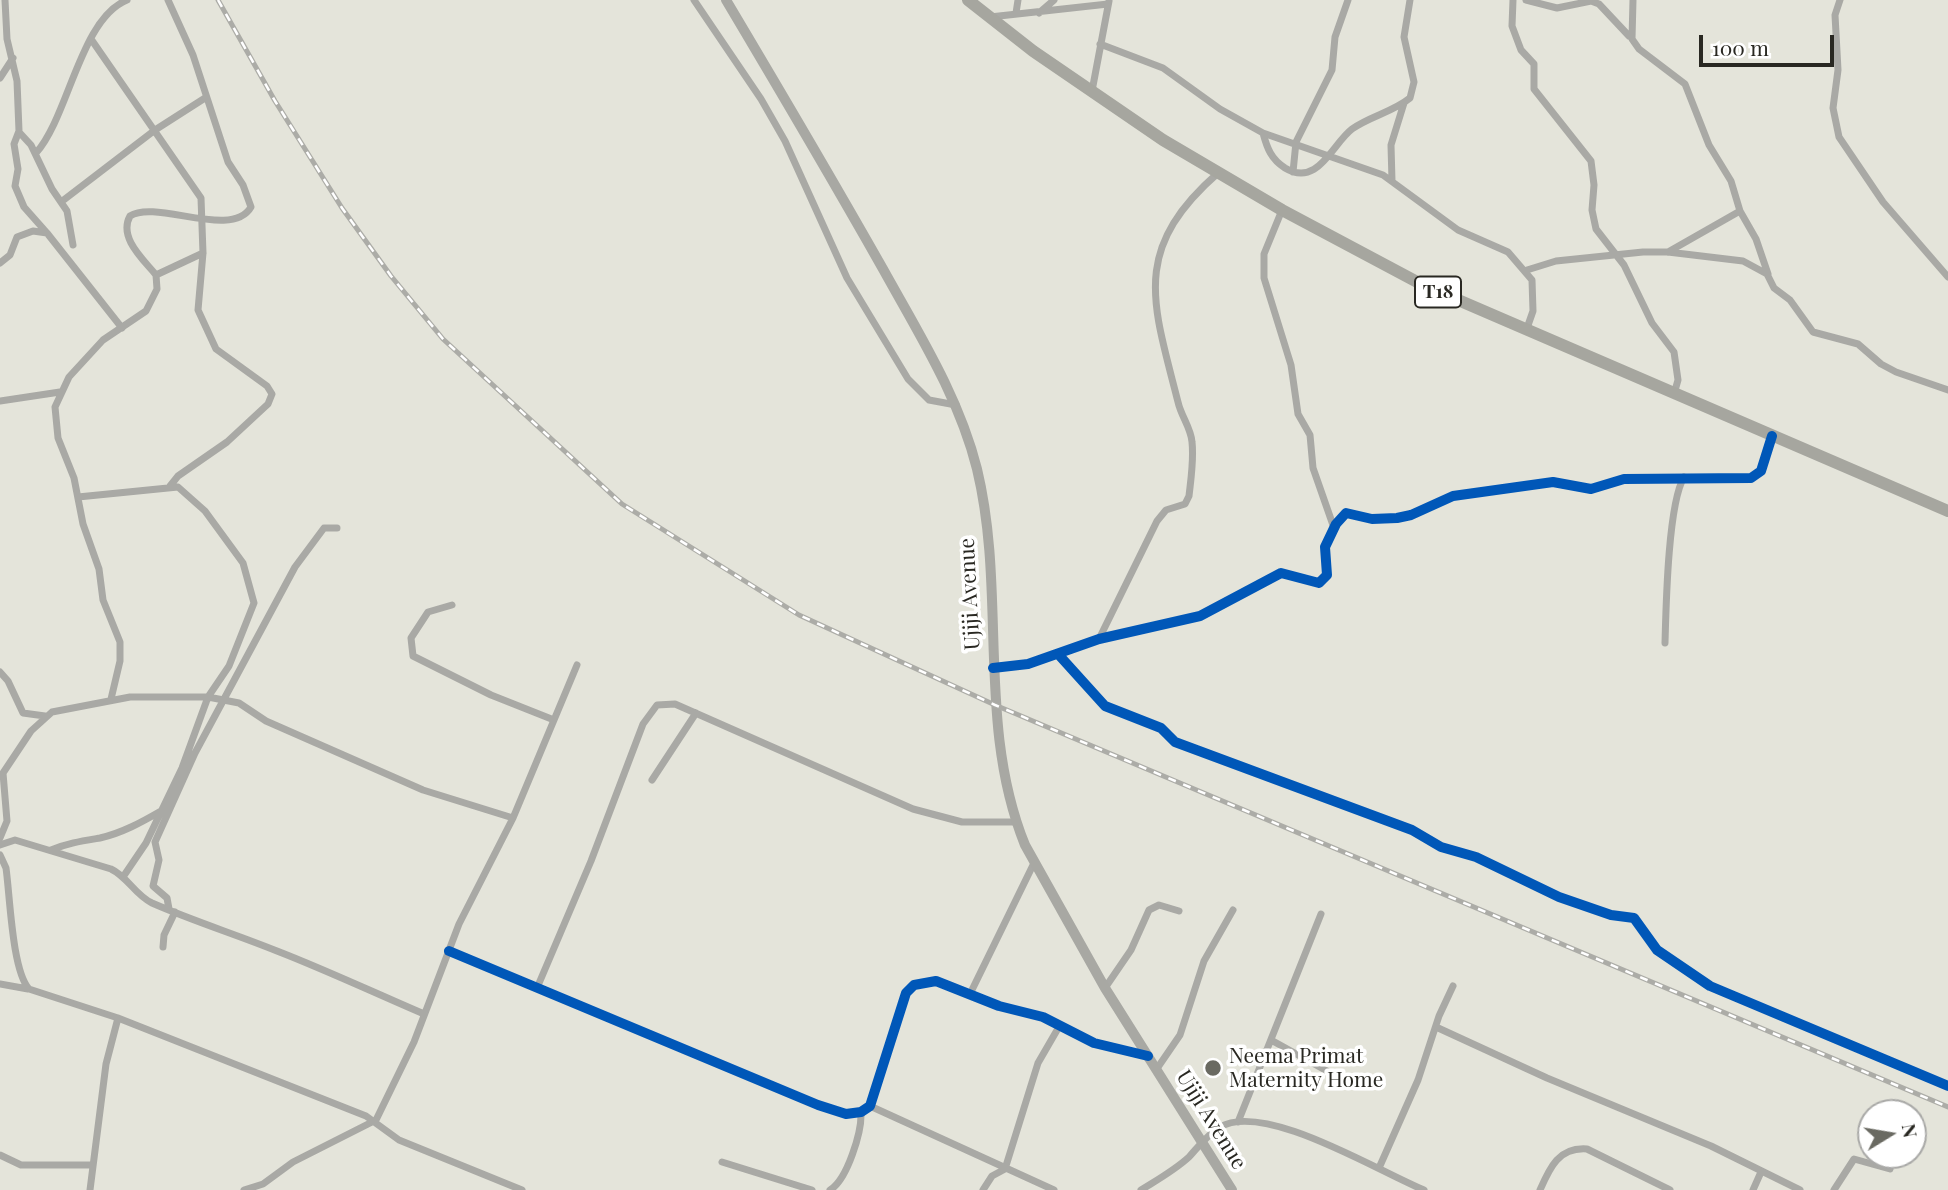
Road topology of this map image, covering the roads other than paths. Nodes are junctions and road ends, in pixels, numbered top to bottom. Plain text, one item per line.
1 (5, 0) edge
2 (127, 0) edge
3 (168, 0) edge
4 (694, 0) edge
5 (726, 0) edge
6 (968, 0) edge
7 (1017, 0) edge
8 (1054, 0) edge
9 (1348, 0) edge
10 (1410, 0) edge
11 (1513, 0) edge
12 (1526, 0) edge
13 (1633, 0) edge
14 (1840, 0) edge
15 (1108, 2) edge
16 (1016, 13) junction
17 (1039, 13) junction
18 (989, 17) junction
19 (91, 39) junction
20 (1632, 39) junction
21 (1100, 44) junction
22 (13, 58) junction
23 (0, 78) edge
24 (1092, 91) junction
25 (205, 98) junction
26 (1405, 103) junction
27 (155, 130) junction
28 (19, 132) junction
29 (1263, 133) junction
30 (1296, 142) junction
31 (36, 153) junction
32 (1328, 156) junction
33 (1293, 172) junction
34 (1218, 173) junction
35 (1392, 181) junction
36 (61, 202) junction
37 (1282, 210) junction
38 (1740, 211) junction
39 (202, 220) junction
40 (47, 233) junction
41 (72, 245) dead end
42 (1668, 252) junction
43 (203, 253) junction
44 (1615, 254) junction
45 (0, 263) edge
46 (1527, 270) junction
47 (156, 275) junction
48 (1948, 277) edge
49 (1774, 288) junction
50 (122, 328) junction
51 (1526, 332) junction
52 (1948, 390) edge
53 (60, 392) junction
54 (1674, 395) junction
55 (0, 401) edge
56 (956, 405) junction
57 (1772, 436) junction
58 (1684, 477) junction
59 (170, 486) junction
60 (78, 497) junction
61 (1948, 511) edge
62 (337, 527) dead end
63 (1334, 528) junction
64 (452, 605) dead end
65 (1099, 639) junction
66 (1665, 643) dead end
67 (1058, 654) junction
68 (578, 665) dead end
69 (993, 668) junction
70 (0, 672) edge
71 (208, 697) junction
72 (111, 699) junction
73 (222, 699) junction
74 (696, 713) junction
75 (46, 716) junction
76 (554, 720) junction
77 (652, 780) dead end
78 (161, 811) junction
79 (513, 818) junction
80 (1016, 821) junction
81 (0, 838) edge
82 (0, 845) edge
83 (51, 850) junction
84 (0, 855) edge
85 (1034, 863) junction
86 (123, 877) junction
87 (172, 910) junction
88 (1233, 910) dead end
89 (1179, 911) dead end
90 (1321, 914) dead end
91 (163, 947) dead end
92 (449, 951) junction
93 (0, 984) edge
94 (1453, 986) dead end
95 (537, 988) junction
96 (1105, 988) junction
97 (29, 989) junction
98 (970, 995) junction
99 (424, 1014) junction
100 (118, 1018) junction
101 (1060, 1025) junction
102 (1436, 1027) junction
103 (1271, 1040) junction
104 (1148, 1056) junction
105 (1156, 1070) junction
106 (1327, 1071) dead end
107 (1948, 1086) edge
108 (870, 1106) junction
109 (861, 1112) junction
110 (376, 1120) junction
111 (1238, 1122) junction
112 (1202, 1141) junction
113 (0, 1156) edge
114 (1857, 1160) edge
115 (722, 1162) dead end
116 (92, 1165) junction
117 (1379, 1168) junction
118 (1005, 1169) junction
119 (1761, 1172) junction
120 (1414, 1188) edge
121 (90, 1190) edge
122 (244, 1190) edge
123 (522, 1190) edge
124 (812, 1190) edge
125 (830, 1190) edge
126 (983, 1190) edge
127 (1054, 1190) edge
128 (1141, 1190) edge
129 (1232, 1190) edge
130 (1424, 1190) edge
131 (1540, 1190) edge
132 (1670, 1190) edge
133 (1753, 1190) edge
134 (1800, 1190) edge
135 (1834, 1190) edge

1 - 22 street
2 - 19 street
3 - 25 street
4 - 56 street
5 - 56 main road, Ujiji Avenue
6 - 18 highway, T18
7 - 16 street
8 - 17 street
9 - 30 street
10 - 26 street
11 - 44 street
12 - 20 street
13 - 20 street
14 - 48 street
15 - 17 street
15 - 21 street
16 - 17 street
16 - 18 street
18 - 24 highway, T18
19 - 27 street
19 - 31 street
20 - 38 street
21 - 24 street
21 - 29 street
22 - 23 street
22 - 28 street
24 - 34 highway, T18
25 - 27 street
25 - 39 street
26 - 32 street
26 - 35 street
27 - 36 street
27 - 39 street
28 - 31 street
28 - 40 street
29 - 30 street
29 - 33 street
30 - 32 street
30 - 33 street
31 - 36 street
32 - 33 street
32 - 35 street
34 - 37 highway, T18
34 - 65 street
35 - 46 street
36 - 41 street
37 - 51 highway, T18
37 - 63 street
38 - 42 street
38 - 49 street
39 - 43 street
39 - 47 street
40 - 45 street
40 - 50 street
42 - 44 street
42 - 49 street
43 - 47 street
43 - 59 street
44 - 46 street
44 - 54 street
46 - 51 street
47 - 50 street
49 - 52 street
50 - 53 street
51 - 54 highway, T18
53 - 55 street
53 - 60 street
54 - 57 highway, T18
56 - 69 main road, Ujiji Avenue
57 - 58 street
57 - 61 highway, T18
58 - 63 street
58 - 66 street
59 - 60 street
59 - 71 street
60 - 72 street
62 - 73 street
63 - 65 street
64 - 76 street
65 - 67 street
67 - 69 street
67 - 107 street
68 - 76 street
69 - 80 main road, Ujiji Avenue
70 - 75 street
71 - 72 street
71 - 73 street
71 - 78 street
72 - 75 street
73 - 79 street
73 - 87 street
74 - 77 street
74 - 80 street
74 - 95 street
75 - 81 street
76 - 79 street
78 - 83 street
78 - 86 street
79 - 92 street
80 - 85 main road, Ujiji Avenue
82 - 83 street
83 - 86 street
84 - 97 street
85 - 96 main road, Ujiji Avenue
85 - 98 street
86 - 87 street
87 - 91 street
87 - 99 street
88 - 105 street
89 - 96 street
90 - 103 street
92 - 95 street
92 - 99 street
93 - 97 street
94 - 102 street
95 - 109 street
96 - 104 main road, Ujiji Avenue
97 - 100 street
98 - 101 street
98 - 108 street
99 - 110 street
100 - 110 street
100 - 116 street
101 - 104 street
101 - 118 street
102 - 117 street
102 - 119 street
103 - 106 street
103 - 111 street
104 - 105 main road, Ujiji Avenue
105 - 112 main road, Ujiji Avenue
108 - 109 street
108 - 118 street
109 - 125 street
110 - 122 street
110 - 123 street
111 - 112 street
111 - 117 street
112 - 128 street
112 - 129 main road, Ujiji Avenue
113 - 116 street
114 - 135 street
115 - 124 street
116 - 121 street
117 - 120 street
118 - 126 street
118 - 127 street
119 - 133 street
119 - 134 street
120 - 130 street
131 - 132 street

